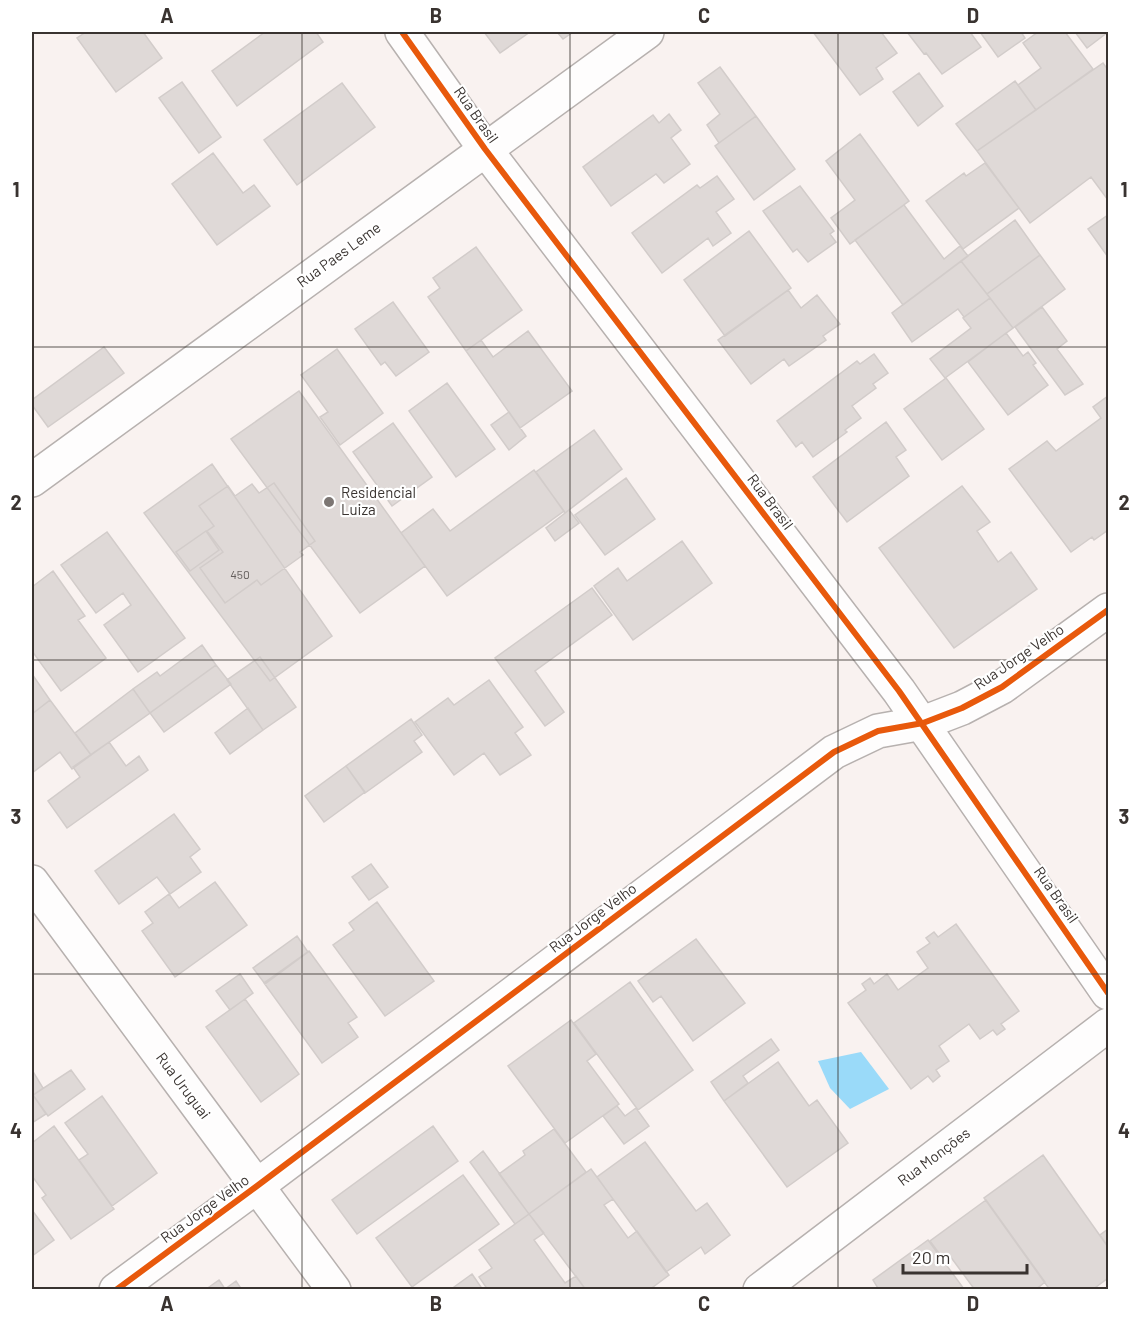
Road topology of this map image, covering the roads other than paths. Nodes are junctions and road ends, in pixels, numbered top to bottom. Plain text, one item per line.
1 (402, 32) edge
2 (647, 32) edge
3 (485, 149) junction
4 (32, 480) edge
5 (1108, 610) edge
6 (923, 723) junction
7 (32, 882) edge
8 (1108, 993) edge
9 (1108, 1025) edge
10 (257, 1186) junction
11 (116, 1290) edge
12 (333, 1290) edge
13 (760, 1290) edge

1 - 3 street, Rua Brasil
2 - 3 street, Rua Paes Leme
3 - 4 street, Rua Paes Leme
3 - 6 street, Rua Brasil
5 - 6 street, Rua Jorge Velho
6 - 8 street, Rua Brasil
6 - 10 street, Rua Jorge Velho
7 - 10 street, Rua Uruguai
9 - 13 street, Rua Monções
10 - 11 street, Rua Jorge Velho
10 - 12 street, Rua Uruguai

